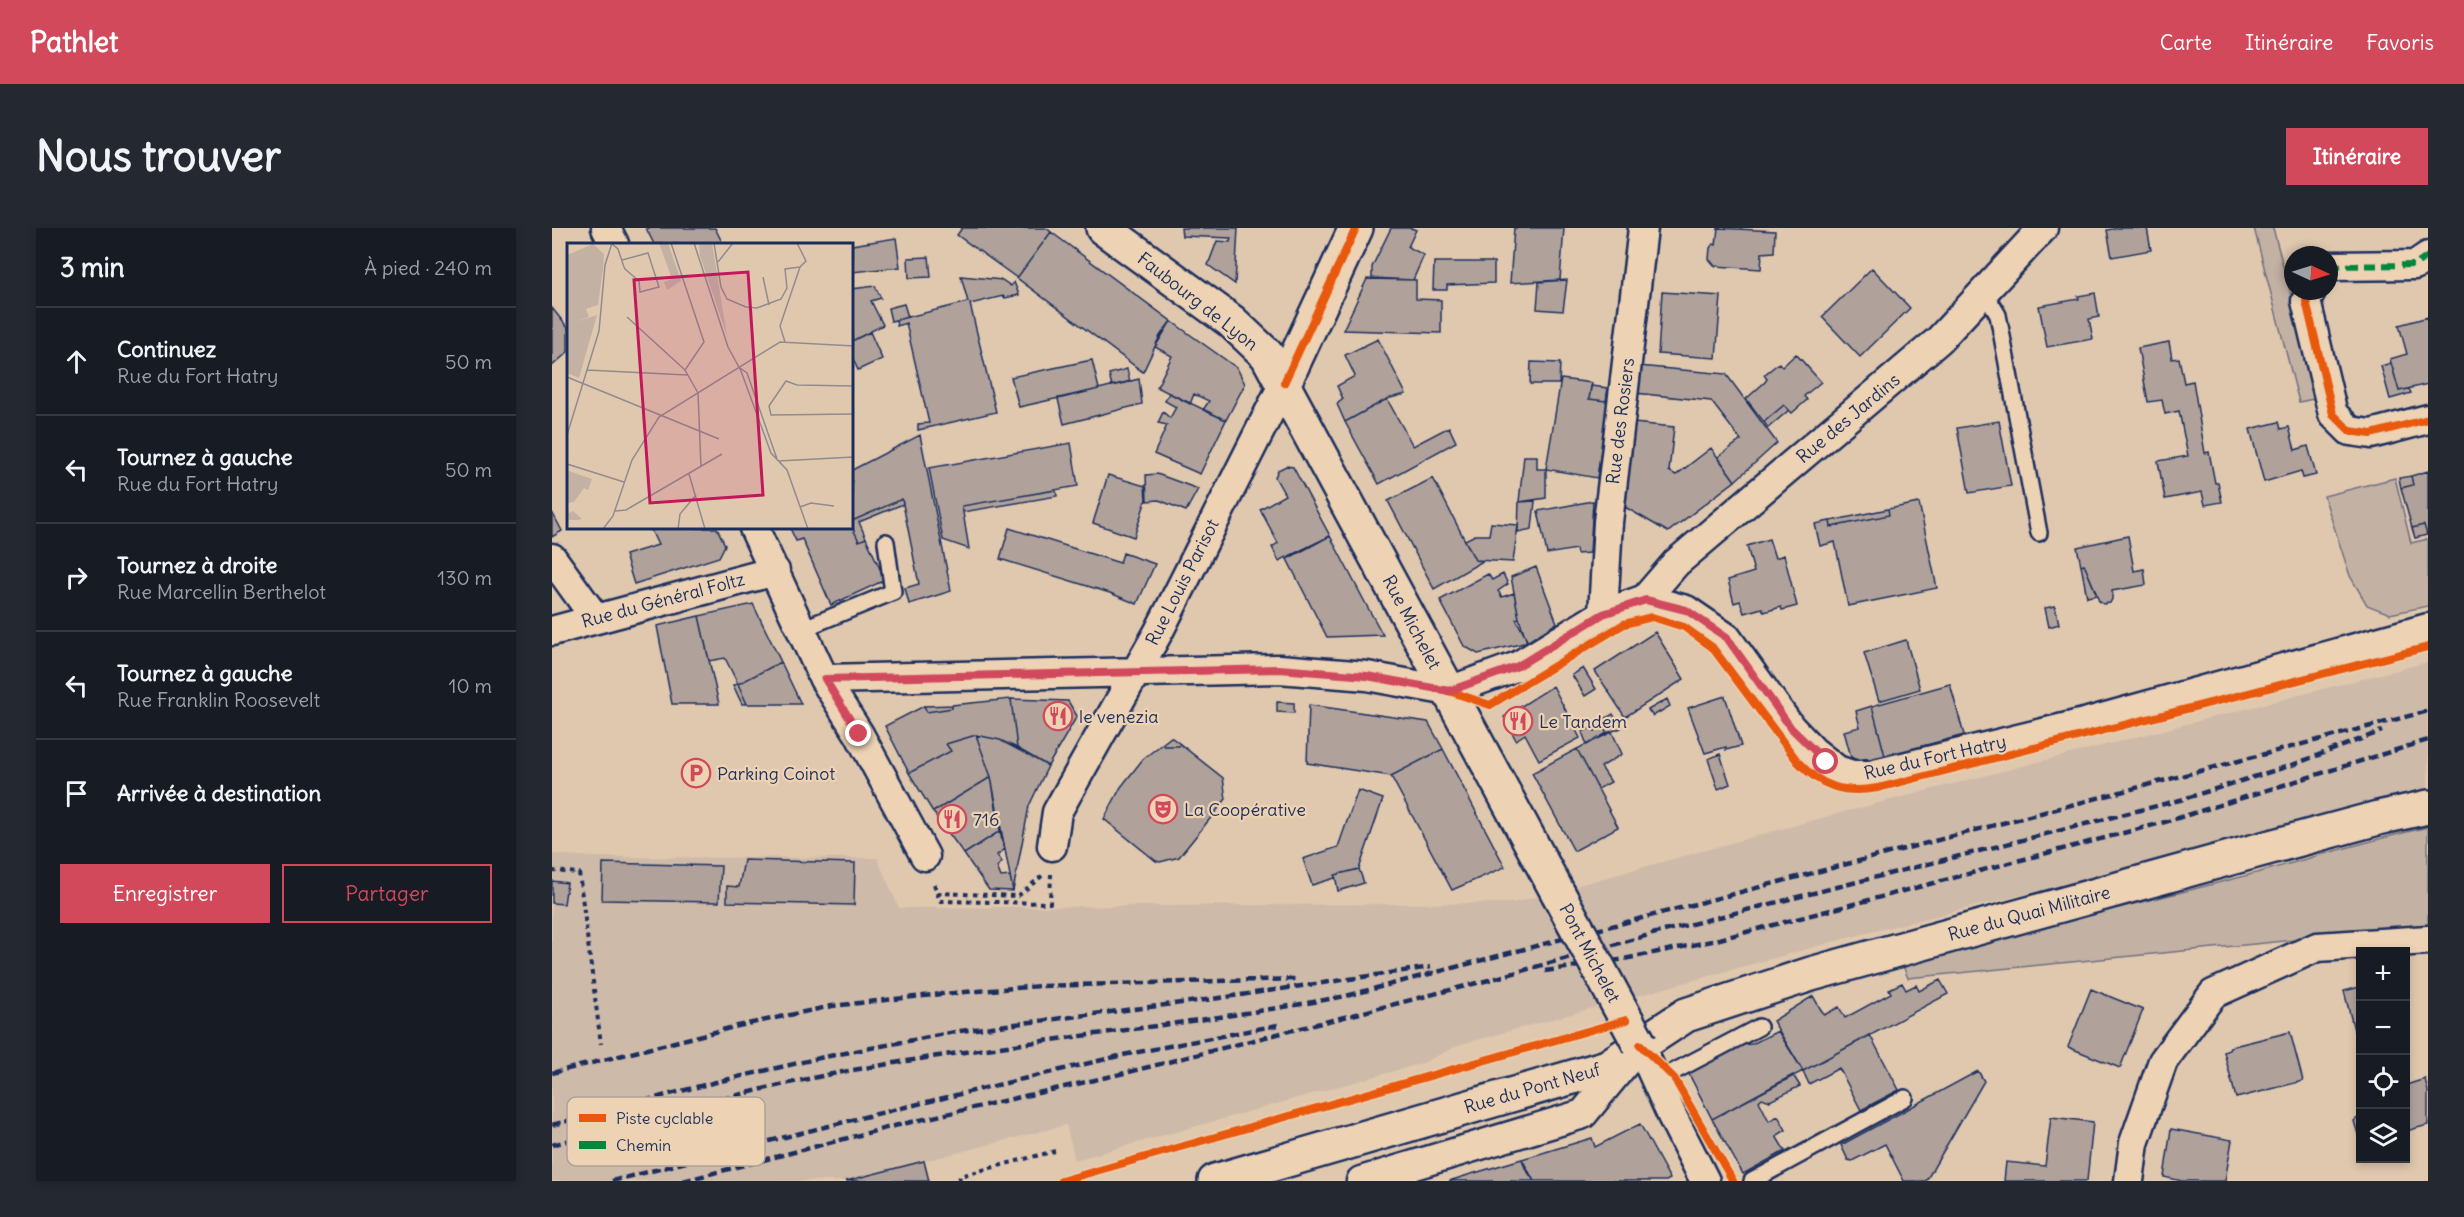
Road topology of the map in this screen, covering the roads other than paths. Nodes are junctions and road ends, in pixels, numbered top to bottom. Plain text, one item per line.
1 (606, 228) edge
2 (1103, 228) edge
3 (1356, 228) edge
4 (1643, 228) edge
5 (2043, 228) edge
6 (614, 243) edge
7 (2428, 256) edge
8 (2338, 266) edge
9 (1983, 292) junction
10 (2306, 300) edge
11 (1284, 383) junction
12 (2428, 419) edge
13 (755, 530) edge
14 (2039, 533) dead end
15 (886, 542) dead end
16 (552, 558) edge
17 (775, 571) junction
18 (1646, 600) junction
19 (1603, 614) junction
20 (596, 619) junction
21 (2428, 628) edge
22 (802, 629) junction
23 (552, 631) edge
24 (1135, 673) junction
25 (825, 679) junction
26 (1449, 691) junction
27 (2428, 807) edge
28 (925, 856) dead end
29 (1051, 858) road end
30 (1558, 893) joint
31 (2428, 940) edge
32 (1759, 1027) dead end
33 (1640, 1045) junction
34 (1656, 1080) junction
35 (1905, 1098) dead end
36 (1215, 1181) edge
37 (1361, 1181) edge
38 (1705, 1181) edge
39 (1752, 1181) edge
40 (2129, 1181) edge

1 - 6 street
2 - 11 street, Faubourg de Lyon
3 - 11 street
4 - 19 street, Rue des Rosiers
5 - 9 street, Rue des Jardins
7 - 8 street
9 - 14 lane
9 - 18 street, Rue des Jardins
10 - 12 street
11 - 24 street, Rue Louis Parisot
11 - 26 street, Rue Michelet
13 - 17 street
15 - 22 lane
16 - 20 street
17 - 20 street, Rue du Général Foltz
17 - 22 street
18 - 19 street
18 - 21 street, Rue du Fort Hatry
19 - 26 street
20 - 23 street, Rue du Général Foltz
22 - 25 street
24 - 25 street
24 - 26 street
24 - 29 street, Rue Louis Parisot
25 - 28 street
26 - 30 street, Rue Michelet
27 - 33 street, Rue du Quai Militaire
30 - 33 street, Pont Michelet, bridge
31 - 40 street
32 - 34 lane
33 - 34 street
33 - 36 street, Rue du Pont Neuf
33 - 37 street, Rue du Pont Neuf
34 - 38 street
35 - 39 lane

